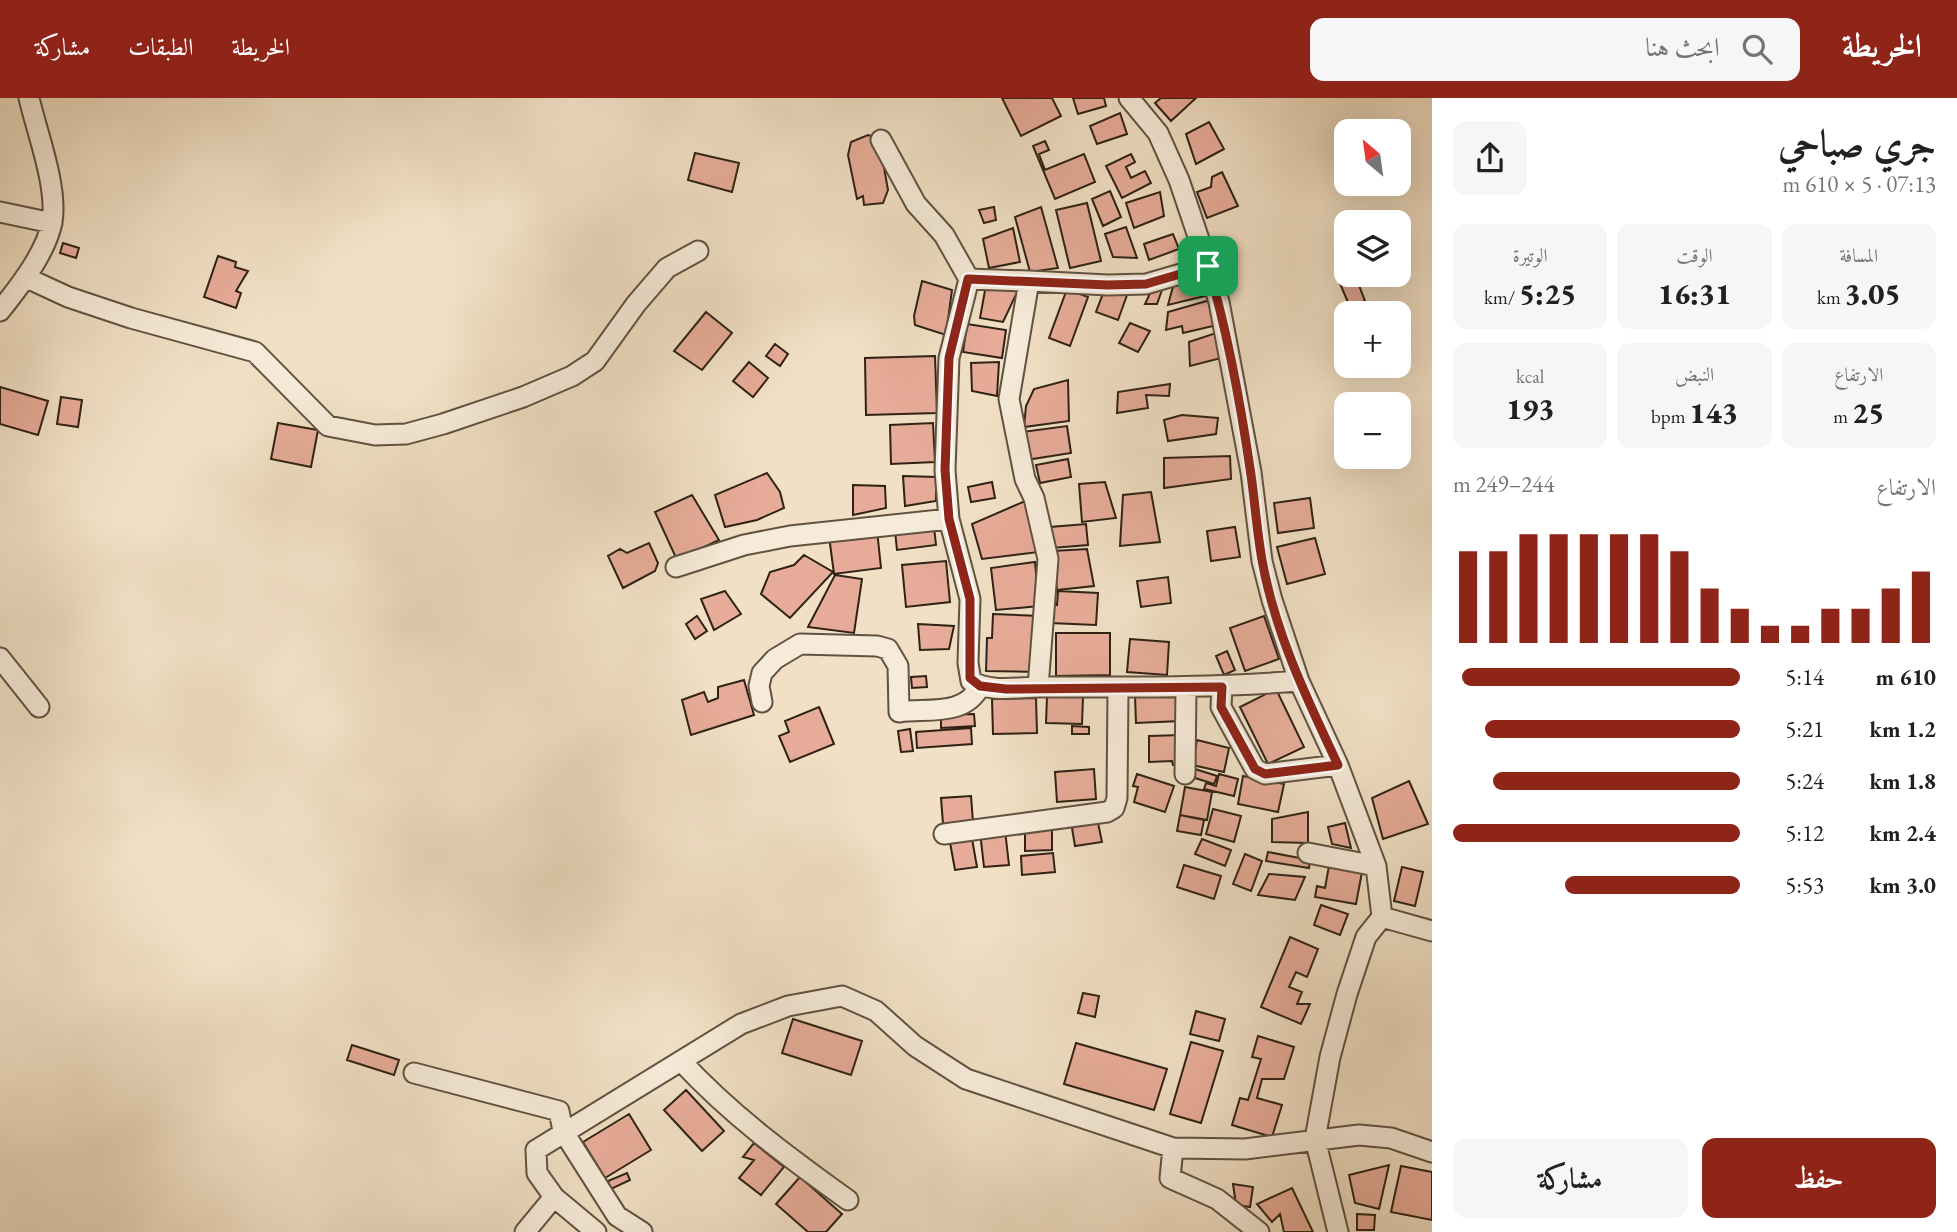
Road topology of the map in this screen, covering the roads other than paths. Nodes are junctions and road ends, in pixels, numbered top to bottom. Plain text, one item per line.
1 (29, 98) edge
2 (1129, 98) edge
3 (881, 140) dead end
4 (0, 212) edge
5 (52, 223) junction
6 (698, 251) dead end
7 (1208, 266) junction
8 (27, 278) junction
9 (968, 279) junction
10 (1030, 281) junction
11 (0, 311) edge
12 (949, 519) junction
13 (676, 566) dead end
14 (0, 658) edge
15 (1299, 681) junction
16 (980, 686) junction
17 (1038, 687) junction
18 (1222, 687) junction
19 (1186, 688) junction
20 (1118, 690) junction
21 (762, 702) dead end
22 (39, 707) dead end
23 (1338, 765) junction
24 (1185, 774) dead end
25 (944, 834) dead end
26 (1308, 853) dead end
27 (1376, 866) junction
28 (1382, 917) junction
29 (1432, 931) edge
30 (681, 1060) junction
31 (414, 1073) dead end
32 (564, 1131) junction
33 (1315, 1139) junction
34 (1172, 1148) junction
35 (1432, 1153) edge
36 (554, 1197) junction
37 (848, 1200) dead end
38 (525, 1232) edge
39 (596, 1232) edge
40 (642, 1232) edge
41 (1259, 1232) edge
42 (1338, 1232) edge

1 - 5 street
2 - 7 street
3 - 9 street
4 - 5 street
5 - 8 street
6 - 8 street
7 - 10 street
7 - 15 street
8 - 11 street
9 - 10 street
9 - 12 street
10 - 17 street
12 - 13 street
12 - 16 street
14 - 22 street
15 - 18 street
15 - 23 street
16 - 17 street
16 - 21 street
17 - 20 street
18 - 19 street
18 - 23 street
19 - 20 street
19 - 24 street
20 - 25 street
23 - 27 street
26 - 27 street
27 - 28 street
28 - 29 street
28 - 33 street
30 - 32 street
30 - 34 street
30 - 37 street
31 - 32 street
32 - 36 street
32 - 40 street
33 - 34 street
33 - 35 street
33 - 42 street
34 - 41 street
36 - 38 street
36 - 39 street

